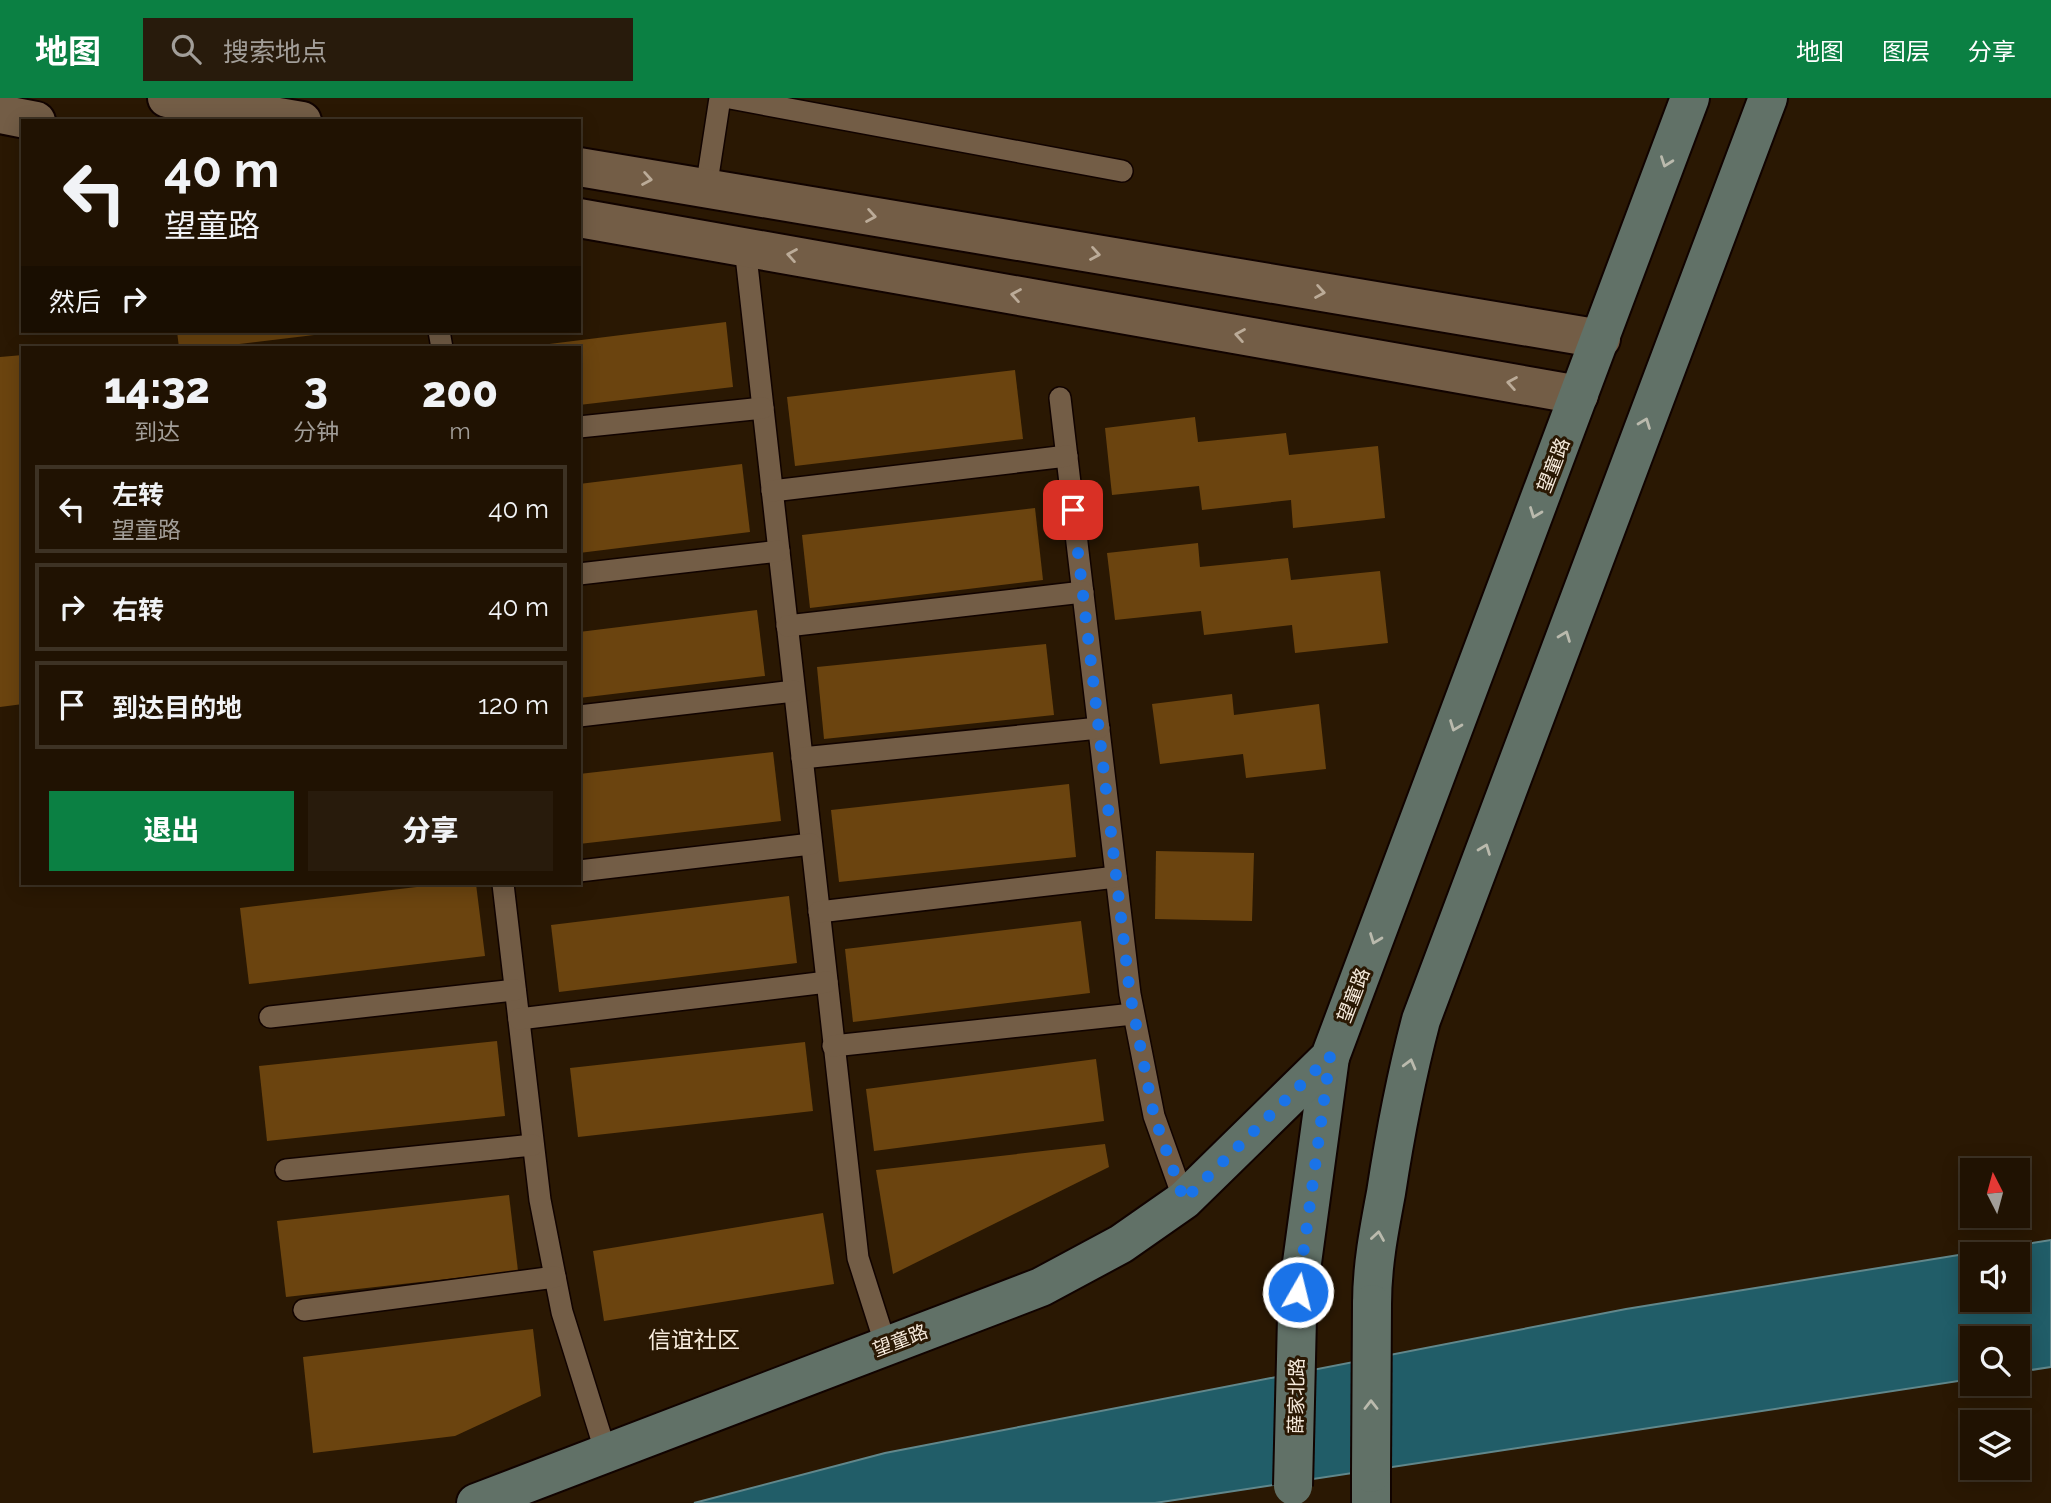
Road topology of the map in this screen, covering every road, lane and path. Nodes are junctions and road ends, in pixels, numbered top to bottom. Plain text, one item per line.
1 (167, 98) edge
2 (720, 98) edge
3 (730, 98) edge
4 (1690, 98) edge
5 (1768, 98) edge
6 (0, 114) edge
7 (26, 119) edge
8 (290, 119) edge
9 (581, 167) edge
10 (1122, 172) dead end
11 (706, 189) junction
12 (581, 218) edge
13 (744, 247) junction
14 (1601, 339) junction
15 (1579, 395) junction
16 (1060, 398) dead end
17 (762, 408) junction
18 (581, 427) edge
19 (1067, 456) junction
20 (772, 492) junction
21 (779, 551) junction
22 (581, 574) edge
23 (1083, 592) junction
24 (787, 626) junction
25 (794, 691) junction
26 (581, 716) edge
27 (1099, 727) junction
28 (802, 758) junction
29 (811, 844) junction
30 (581, 871) edge
31 (1116, 877) junction
32 (503, 885) edge
33 (819, 912) junction
34 (827, 982) junction
35 (515, 990) junction
36 (1133, 1014) junction
37 (270, 1017) dead end
38 (519, 1019) junction
39 (834, 1046) junction
40 (1330, 1056) junction
41 (533, 1145) junction
42 (286, 1170) dead end
43 (1184, 1200) junction
44 (555, 1277) junction
45 (304, 1310) dead end
46 (886, 1346) junction
47 (606, 1453) junction
48 (1371, 1488) edge
49 (1293, 1495) edge
50 (476, 1503) edge

1 - 8 street
2 - 11 lane
3 - 10 lane
4 -> 14 main road, 望童路
48 -> 5 main road, bridge
6 - 7 street
9 -> 11 street
11 -> 14 street
12 - 13 street
15 -> 13 street
13 - 17 lane
14 - 15 main road, 望童路
15 -> 40 main road, 望童路
16 - 19 lane
17 - 18 lane
17 - 20 lane
19 - 20 lane
19 - 23 lane
20 - 21 lane
21 - 22 lane
21 - 24 lane
23 - 24 lane
23 - 27 lane
24 - 25 lane
25 - 26 lane
25 - 28 lane
27 - 28 lane
27 - 31 lane
28 - 29 lane
29 - 30 lane
29 - 33 lane
31 - 33 lane
31 - 36 lane
32 - 35 lane
33 - 34 lane
34 - 38 lane
34 - 39 lane
35 - 37 lane
35 - 38 lane
36 - 39 lane
36 - 43 lane
38 - 41 lane
39 - 46 lane
40 - 43 main road, 望童路
40 - 49 main road, 薛家北路, bridge
41 - 42 lane
41 - 44 lane
43 - 46 main road, 望童路
44 - 45 lane
44 - 47 lane
46 - 47 main road, 望童路
47 - 50 main road, 望童路

